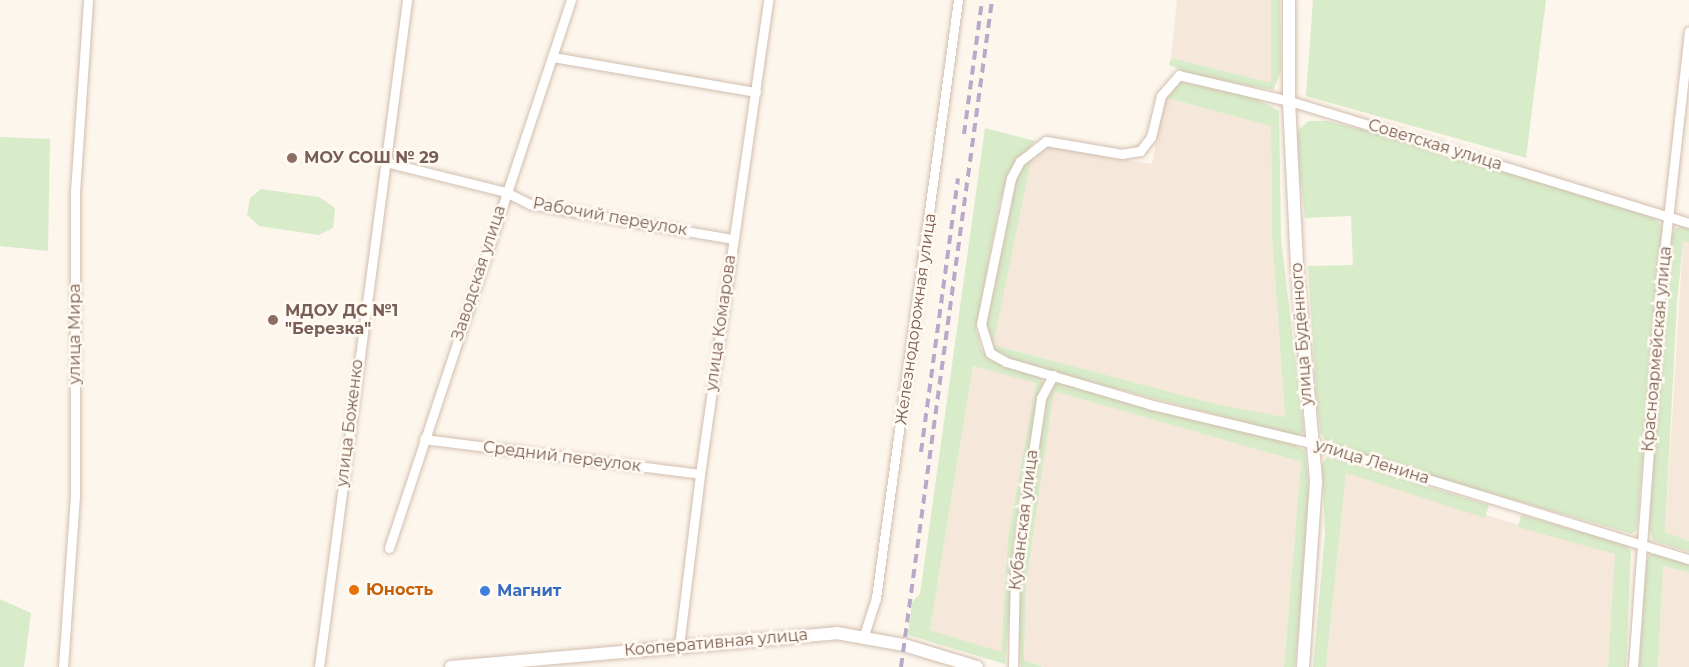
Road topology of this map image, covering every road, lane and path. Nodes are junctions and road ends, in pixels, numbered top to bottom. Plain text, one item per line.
1 (88, 0) edge
2 (407, 0) edge
3 (571, 0) edge
4 (768, 0) edge
5 (958, 0) edge
6 (1289, 0) edge
7 (1689, 32) edge
8 (553, 57) junction
9 (756, 92) junction
10 (1289, 101) junction
11 (385, 162) junction
12 (506, 192) junction
13 (1670, 216) junction
14 (1689, 223) edge
15 (733, 239) junction
16 (1053, 375) junction
17 (424, 439) junction
18 (1311, 443) junction
19 (700, 474) junction
20 (1642, 544) junction
21 (389, 548) dead end
22 (1689, 559) edge
23 (864, 635) junction
24 (679, 646) junction
25 (63, 667) edge
26 (319, 667) edge
27 (451, 667) edge
28 (977, 667) edge
29 (1013, 667) edge
30 (1303, 667) edge
31 (1633, 667) edge

1 - 25 street, улица Мира
2 - 11 street, улица Боженко
3 - 8 street, Заводская улица
4 - 9 street, улица Комарова
5 - 23 street, Железнодорожная улица
6 - 10 street, улица Будённого
7 - 13 street, Красноармейская улица
8 - 9 street
8 - 12 street, Заводская улица
9 - 15 street, улица Комарова
10 - 13 street, Советская улица
10 - 16 street, Советская улица
10 - 18 street, улица Будённого
11 - 12 street, Рабочий переулок
11 - 26 street, улица Боженко
12 - 15 street, Рабочий переулок
12 - 17 street, Заводская улица
13 - 14 street, Советская улица
13 - 20 street, Красноармейская улица
15 - 19 street, улица Комарова
16 - 18 street, улица Ленина
16 - 29 street, Кубанская улица
17 - 19 street, Средний переулок
17 - 21 street, Заводская улица
18 - 20 street, улица Ленина
18 - 30 street, улица Будённого
19 - 24 street, улица Комарова
20 - 22 street, улица Ленина
20 - 31 street, Красноармейская улица
23 - 24 street, Кооперативная улица
23 - 28 street, Кооперативная улица
24 - 27 street, Кооперативная улица

